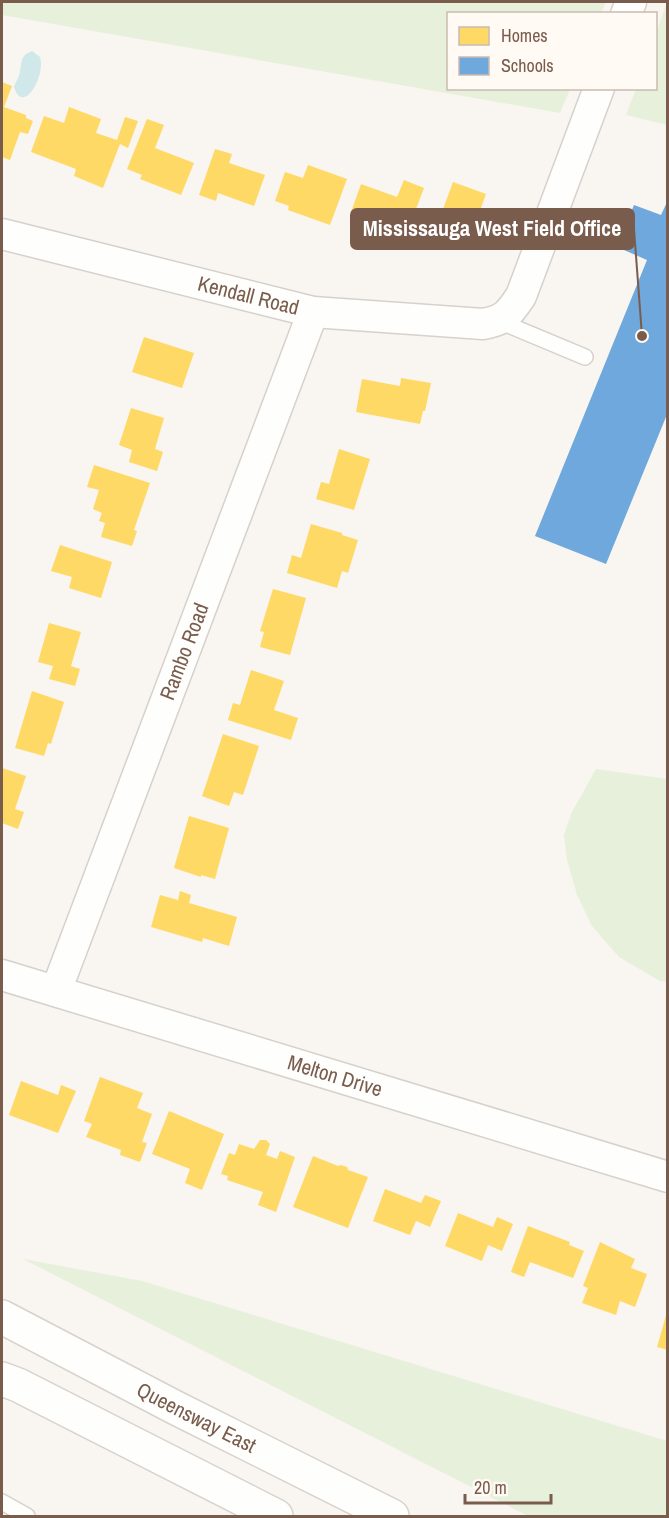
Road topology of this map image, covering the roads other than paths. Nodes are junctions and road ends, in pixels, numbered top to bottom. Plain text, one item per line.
1 (598, 90) edge
2 (2, 234) edge
3 (313, 312) junction
4 (499, 321) junction
5 (585, 357) dead end
6 (2, 975) edge
7 (56, 990) junction
8 (668, 1177) edge
9 (2, 1317) edge
10 (2, 1378) edge
11 (2, 1502) edge
12 (27, 1516) edge
13 (276, 1516) edge
14 (392, 1516) edge

1 - 4 street
2 - 3 street, Kendall Road
3 - 4 street, Kendall Road
3 - 7 street, Rambo Road
4 - 5 lane
6 - 7 street, Melton Drive
7 - 8 street, Melton Drive
9 - 14 main road, Queensway East
10 - 13 main road
11 - 12 lane

